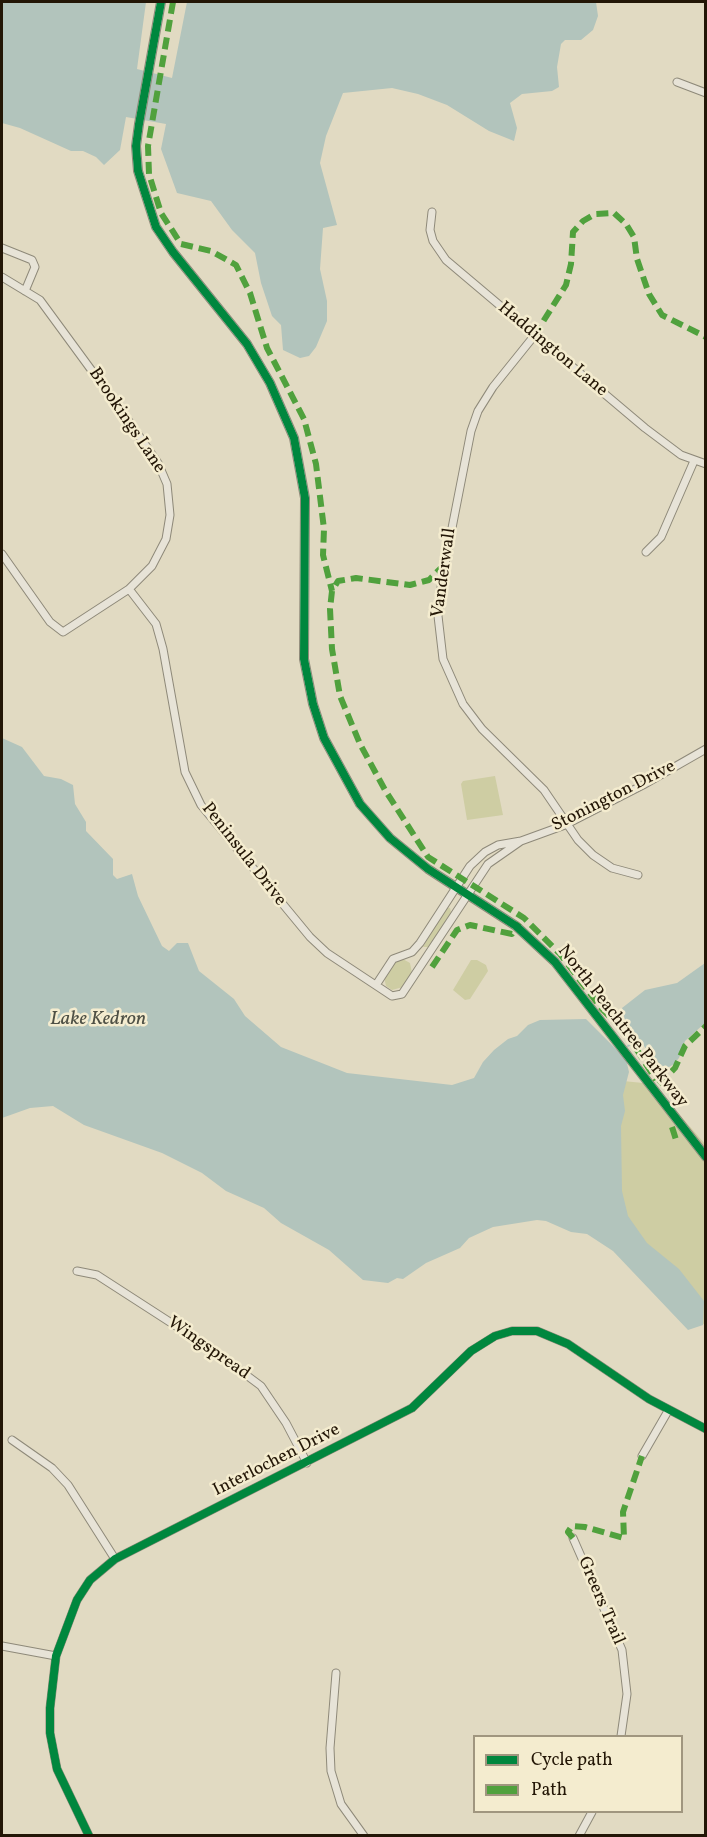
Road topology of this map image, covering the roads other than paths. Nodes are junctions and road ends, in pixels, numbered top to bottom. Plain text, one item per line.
1 (161, 2) edge
2 (676, 82) dead end
3 (705, 93) edge
4 (432, 212) dead end
5 (2, 248) edge
6 (2, 278) edge
7 (25, 291) junction
8 (534, 336) junction
9 (694, 461) junction
10 (705, 464) edge
11 (646, 552) dead end
12 (2, 554) edge
13 (129, 589) junction
14 (705, 749) edge
15 (699, 754) junction
16 (705, 760) edge
17 (565, 825) junction
18 (521, 841) junction
19 (639, 875) dead end
20 (456, 887) junction
21 (468, 894) junction
22 (414, 950) junction
23 (426, 957) junction
24 (376, 985) junction
25 (705, 1157) edge
26 (77, 1271) dead end
27 (668, 1411) junction
28 (705, 1429) edge
29 (12, 1440) dead end
30 (642, 1456) dead end
31 (307, 1463) junction
32 (573, 1538) dead end
33 (115, 1559) junction
34 (2, 1646) edge
35 (56, 1656) junction
36 (336, 1673) dead end
37 (621, 1735) edge
38 (591, 1813) edge
39 (89, 1836) edge
40 (364, 1836) edge
41 (579, 1836) edge

1 - 20 street, North Peachtree Parkway
2 - 3 street
4 - 8 street, Haddington Lane
5 - 7 street
6 - 7 street, Brookings Lane
7 - 13 street, Brookings Lane
8 - 9 street, Haddington Lane
8 - 17 street, Vanderwall
9 - 10 street, Haddington Lane
9 - 11 street
12 - 13 street, Brookings Lane
13 - 24 street, Peninsula Drive
14 - 15 street, Stonington Drive
15 - 16 street
15 - 17 street, Stonington Drive
17 - 18 street, Stonington Drive
17 - 19 street, Vanderwall
18 - 20 street, Stonington Drive
18 - 21 street, Stonington Drive
20 - 21 street, North Peachtree Parkway
20 - 22 street
21 - 23 street, Peninsula Drive
21 - 25 street, North Peachtree Parkway
22 - 23 street
22 - 24 street
23 - 24 street, Peninsula Drive
26 - 31 street, Wingspread
27 - 28 street, Interlochen Drive
27 - 30 street
27 - 31 street, Interlochen Drive
29 - 33 street
31 - 33 street, Interlochen Drive
32 - 37 street, Greers Trail
33 - 35 street, Interlochen Drive
34 - 35 street
35 - 39 street, Interlochen Drive
36 - 40 street
38 - 41 street

